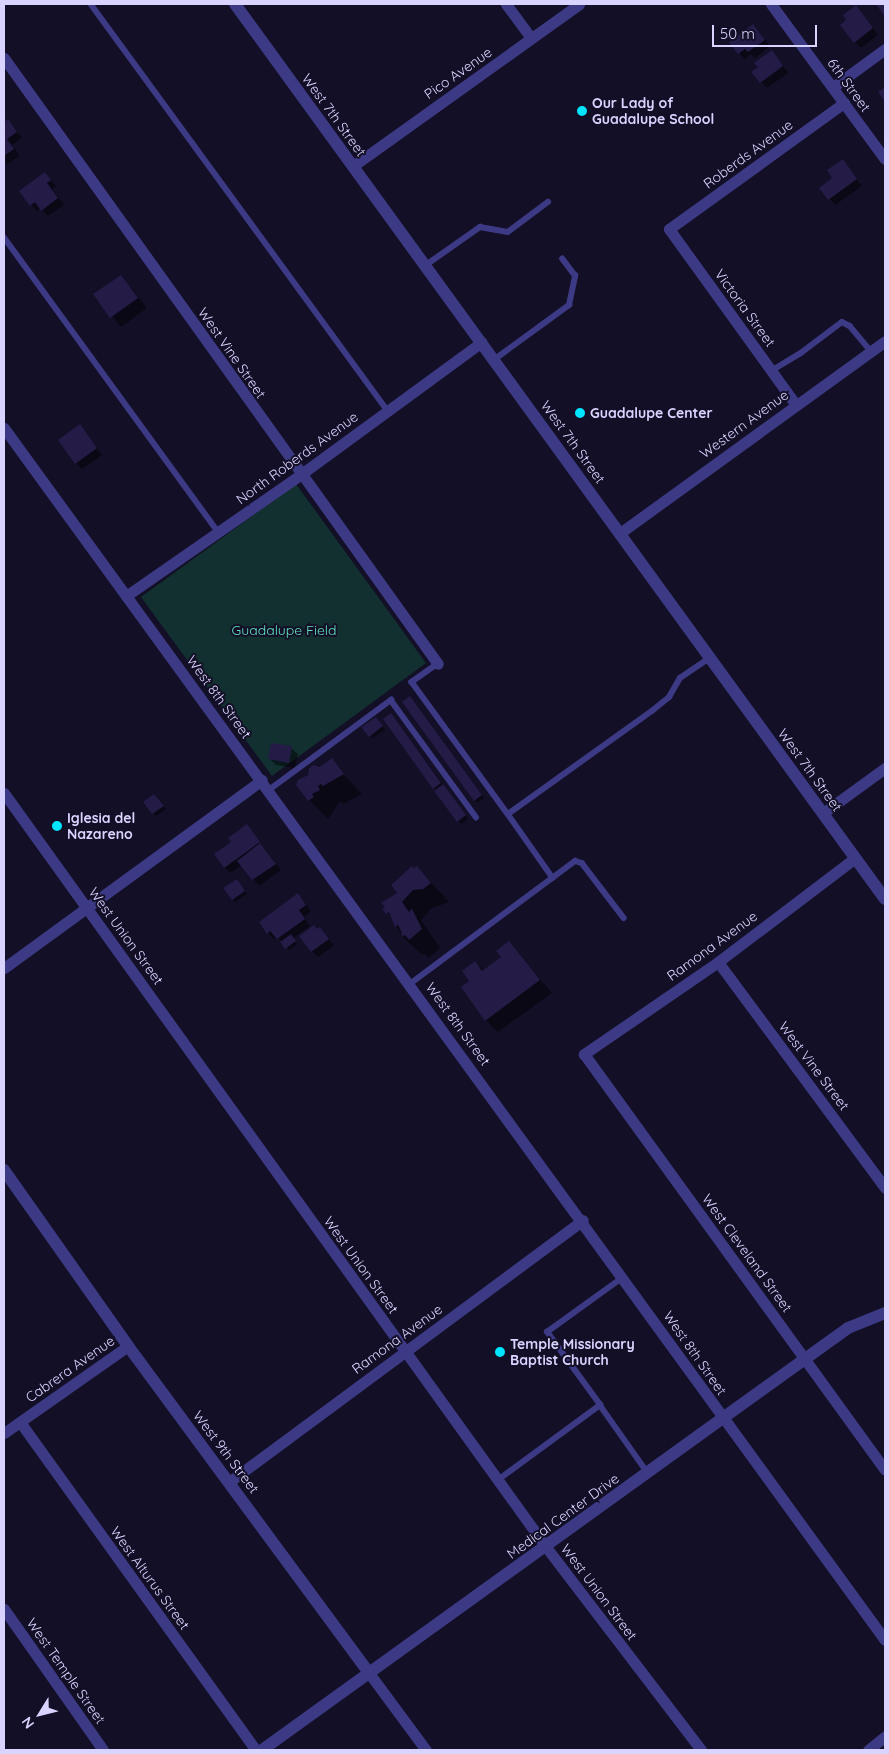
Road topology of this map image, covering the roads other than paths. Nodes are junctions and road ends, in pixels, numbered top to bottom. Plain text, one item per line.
1 (91, 4) edge
2 (235, 4) edge
3 (506, 4) edge
4 (579, 4) edge
5 (771, 4) edge
6 (531, 38) junction
7 (885, 49) edge
8 (4, 58) edge
9 (833, 87) junction
10 (844, 103) junction
11 (885, 160) edge
12 (353, 166) junction
13 (548, 202) dead end
14 (669, 229) joint
15 (4, 237) edge
16 (562, 259) dead end
17 (426, 265) junction
18 (885, 341) edge
19 (482, 342) junction
20 (871, 351) junction
21 (495, 359) junction
22 (771, 371) junction
23 (796, 405) junction
24 (388, 411) junction
25 (4, 428) edge
26 (300, 476) junction
27 (218, 532) junction
28 (620, 533) junction
29 (126, 596) junction
30 (710, 658) junction
31 (438, 664) joint
32 (885, 768) edge
33 (262, 780) junction
34 (269, 790) junction
35 (4, 793) edge
36 (823, 813) junction
37 (508, 814) junction
38 (476, 817) dead end
39 (855, 858) junction
40 (553, 878) junction
41 (885, 899) edge
42 (88, 908) junction
43 (624, 918) dead end
44 (718, 962) junction
45 (4, 968) edge
46 (410, 984) junction
47 (584, 1054) joint
48 (4, 1170) edge
49 (885, 1188) edge
50 (583, 1220) junction
51 (623, 1278) junction
52 (885, 1313) edge
53 (128, 1346) junction
54 (405, 1353) junction
55 (806, 1359) junction
56 (600, 1405) junction
57 (723, 1418) junction
58 (20, 1422) junction
59 (4, 1433) edge
60 (885, 1470) edge
61 (648, 1473) junction
62 (498, 1480) junction
63 (229, 1482) junction
64 (546, 1546) junction
65 (4, 1609) edge
66 (885, 1640) edge
67 (369, 1673) junction
68 (885, 1736) edge
69 (103, 1750) edge
70 (256, 1750) edge
71 (262, 1750) edge
72 (426, 1750) edge
73 (701, 1750) edge
74 (868, 1750) edge

1 - 24 lane
2 - 12 street, West 7th Street
3 - 6 street
4 - 6 street, Pico Avenue
5 - 9 street, 6th Street
6 - 12 street, Pico Avenue
7 - 9 street
8 - 26 street, West Vine Street
9 - 10 street, 6th Street
10 - 11 street, 6th Street
10 - 14 street, Roberds Avenue
12 - 17 street, West 7th Street
13 - 17 lane
14 - 22 street, Victoria Street
15 - 27 lane
16 - 21 lane
17 - 19 street, West 7th Street
18 - 20 street, Western Avenue
19 - 21 street, West 7th Street
19 - 24 street, North Roberds Avenue
20 - 22 lane
20 - 23 street, Western Avenue
21 - 28 street, West 7th Street
22 - 23 street, Victoria Street
23 - 28 street, Western Avenue
24 - 26 street, North Roberds Avenue
25 - 29 street, West 8th Street
26 - 27 street, North Roberds Avenue
26 - 31 street, West Vine Street
27 - 29 street, North Roberds Avenue
28 - 30 street, West 7th Street
29 - 33 street, West 8th Street
30 - 36 street, West 7th Street
30 - 37 lane
31 - 37 lane
32 - 36 street
33 - 34 street, West 8th Street
33 - 42 street
34 - 38 lane
34 - 46 street, West 8th Street
35 - 42 street, West Union Street
36 - 39 street, West 7th Street
37 - 40 lane
39 - 41 street, West 7th Street
39 - 44 street, Ramona Avenue
40 - 43 lane
40 - 46 lane
42 - 45 street
42 - 54 street, West Union Street
44 - 47 street, Ramona Avenue
44 - 49 street, West Vine Street
46 - 50 street, West 8th Street
47 - 55 street, West Cleveland Street
48 - 53 street, West 9th Street
50 - 51 street, West 8th Street
50 - 54 street, Ramona Avenue
51 - 56 lane
51 - 57 street, West 8th Street
52 - 55 street, Medical Center Drive
53 - 58 street, Cabrera Avenue
53 - 63 street, West 9th Street
54 - 62 street, West Union Street
54 - 63 street, Ramona Avenue
55 - 57 street, Medical Center Drive
55 - 60 street, West Cleveland Street
56 - 61 lane
56 - 62 lane
57 - 61 street, Medical Center Drive
57 - 66 street, West 8th Street
58 - 59 street, Cabrera Avenue
58 - 70 street, West Alturus Street
61 - 64 street, Medical Center Drive
62 - 64 street, West Union Street
63 - 67 street, West 9th Street
64 - 67 street, Medical Center Drive
64 - 73 street, West Union Street
65 - 69 street, West Temple Street
67 - 71 street, Medical Center Drive
67 - 72 street, West 9th Street
68 - 74 street

